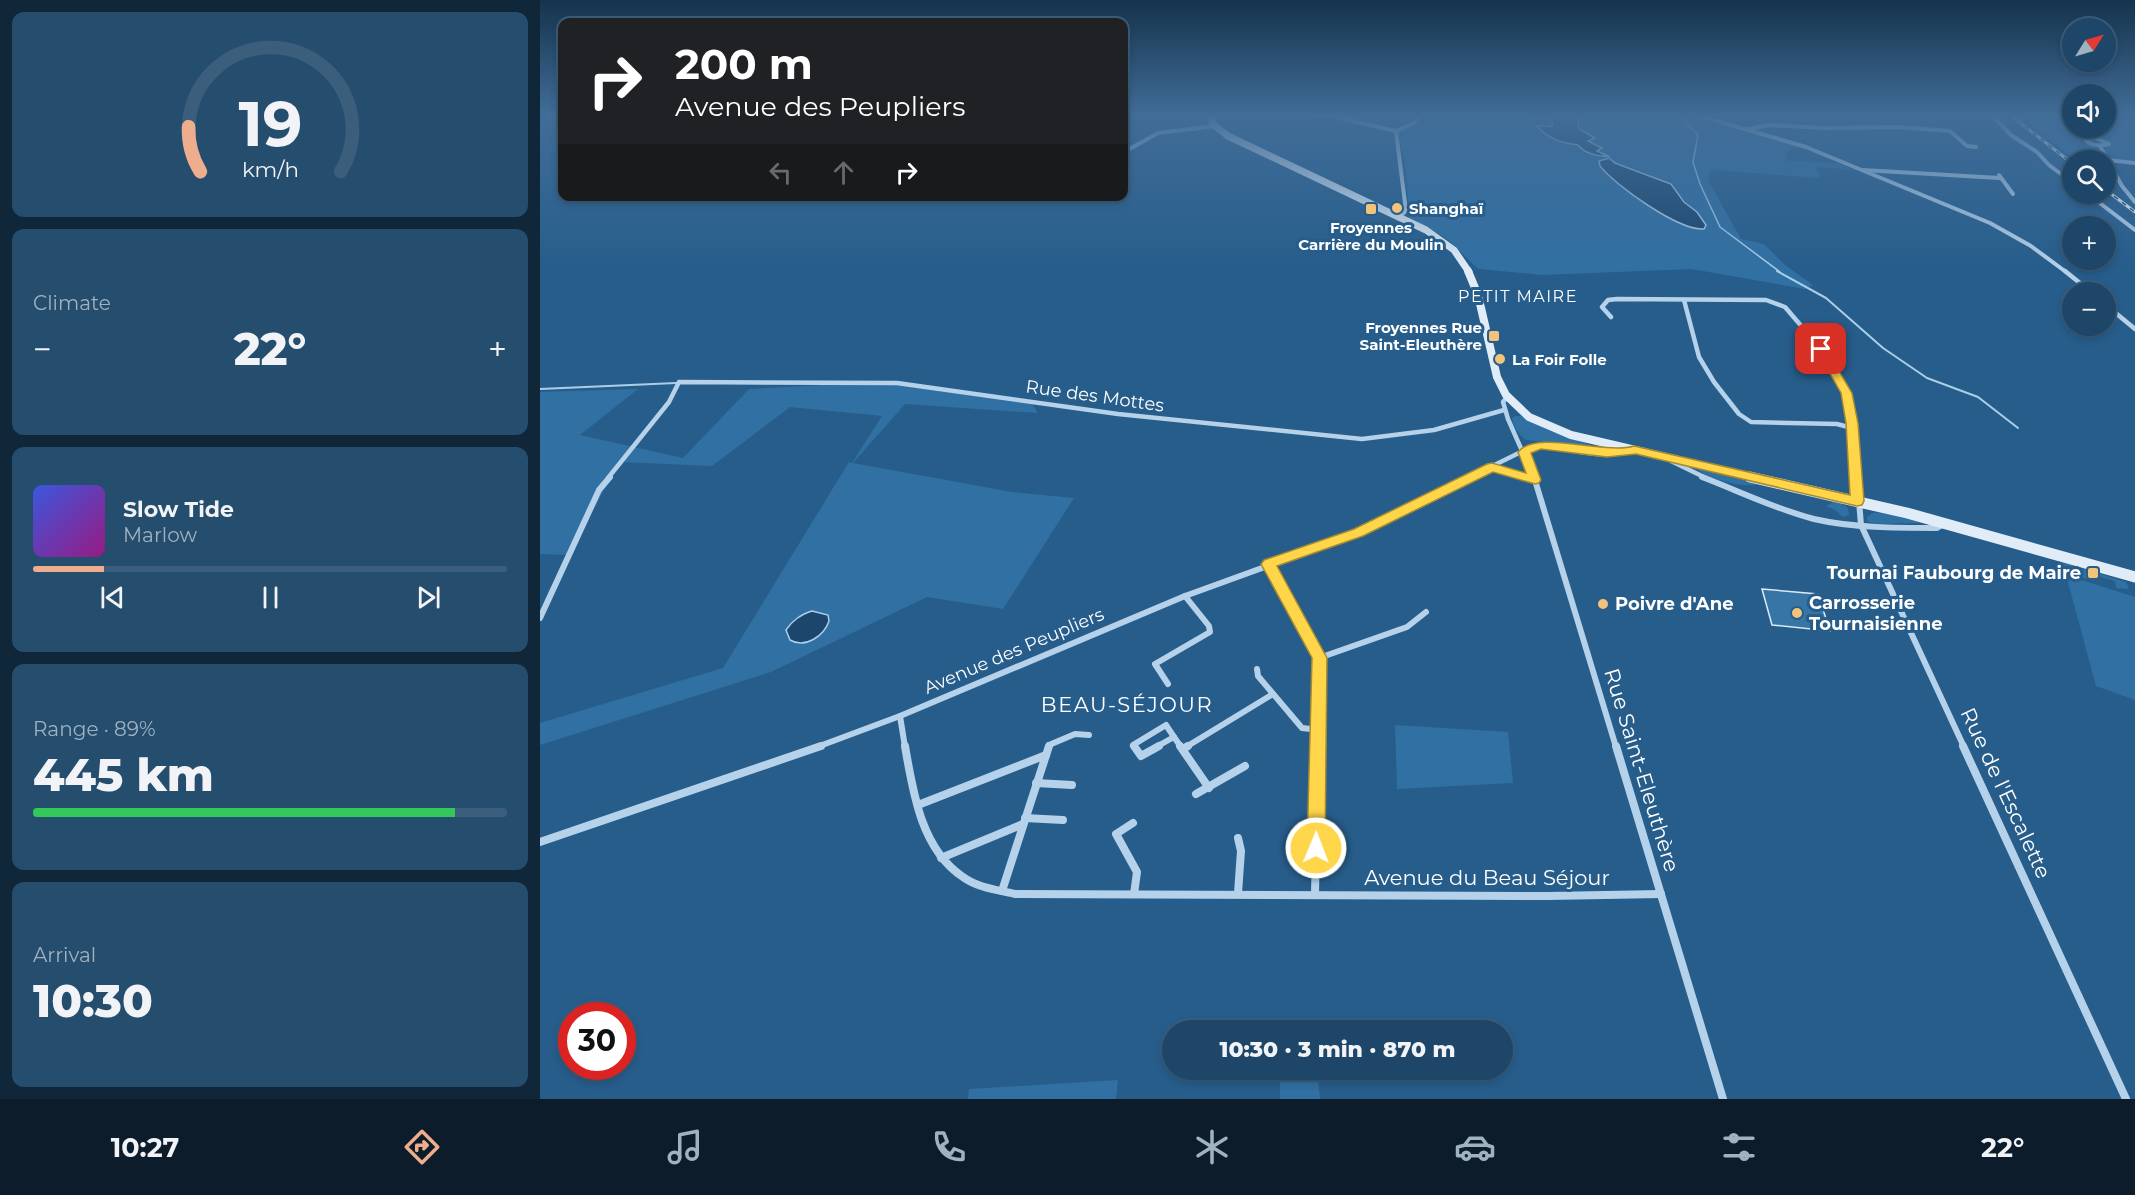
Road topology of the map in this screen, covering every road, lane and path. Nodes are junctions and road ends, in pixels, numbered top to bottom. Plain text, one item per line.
1 (1289, 165) edge
2 (1400, 165) edge
3 (1847, 165) edge
4 (2049, 165) edge
5 (1858, 170) junction
6 (2062, 175) edge
7 (2116, 175) edge
8 (2013, 194) dead end
9 (2135, 201) edge
10 (2101, 204) edge
11 (1399, 218) junction
12 (2135, 230) edge
13 (2079, 282) edge
14 (1684, 300) junction
15 (2116, 312) edge
16 (1611, 317) dead end
17 (2135, 328) edge
18 (1508, 396) junction
19 (1504, 410) junction
20 (1852, 428) junction
21 (1634, 450) junction
22 (1524, 452) junction
23 (1666, 458) junction
24 (1492, 467) junction
25 (1535, 480) junction
26 (1857, 501) junction
27 (1945, 523) junction
28 (1861, 525) junction
29 (1268, 564) junction
30 (2135, 577) edge
31 (1185, 596) junction
32 (1426, 612) dead end
33 (540, 618) edge
34 (1319, 658) junction
35 (1257, 669) dead end
36 (1168, 684) dead end
37 (1274, 694) junction
38 (900, 716) junction
39 (1319, 730) junction
40 (1089, 735) dead end
41 (1174, 737) junction
42 (1183, 749) junction
43 (1046, 754) junction
44 (1245, 766) dead end
45 (1036, 783) junction
46 (1072, 786) dead end
47 (1209, 788) junction
48 (1196, 795) dead end
49 (918, 805) junction
50 (1063, 820) dead end
51 (1024, 821) junction
52 (1133, 823) dead end
53 (1238, 837) dead end
54 (540, 842) edge
55 (941, 858) junction
56 (1002, 891) junction
57 (1238, 893) junction
58 (1134, 894) junction
59 (1661, 894) junction
60 (1315, 895) junction
61 (1723, 1099) edge
62 (2126, 1099) edge

1 - 11 main road
2 - 11 street
3 - 5 street
4 - 6 street
5 - 8 street
5 - 13 street
7 - 9 street
10 - 12 street
11 - 18 main road
14 - 16 street, Rue de l'Escalette
14 - 20 street, Rue de l'Escalette
14 - 20 street
15 - 17 street
18 - 19 street
18 - 21 main road
19 - 22 street, Rue Saint-Eleuthère
19 - 33 street, Rue des Mottes
20 - 26 street, Rue de l'Escalette
21 - 22 street, Avenue des Peupliers
21 - 23 main road
22 - 24 street, Avenue des Peupliers
22 - 25 street, Rue Saint-Eleuthère
23 - 26 main road
23 - 28 street
24 - 25 street
24 - 29 street, Avenue des Peupliers
25 - 59 street, Rue Saint-Eleuthère
26 - 27 main road
26 - 28 street, Rue de l'Escalette
27 - 28 street
27 - 30 main road
28 - 62 street, Rue de l'Escalette
29 - 31 street, Avenue des Peupliers
29 - 34 street
31 - 36 street
31 - 38 street, Avenue des Peupliers
32 - 34 street
34 - 39 street
35 - 37 street
37 - 39 street
37 - 42 street
38 - 49 street, Avenue du Beau Séjour
38 - 54 street, Avenue des Peupliers
39 - 60 street
40 - 43 street
41 - 41 street
41 - 42 street
42 - 47 street
43 - 45 street
43 - 49 street
44 - 47 street
45 - 46 street
45 - 51 street
47 - 48 street
49 - 55 street, Avenue du Beau Séjour
50 - 51 street
51 - 55 street
51 - 56 street
52 - 58 street
53 - 57 street
55 - 56 street, Avenue du Beau Séjour
56 - 58 street, Avenue du Beau Séjour
57 - 58 street, Avenue du Beau Séjour
57 - 60 street, Avenue du Beau Séjour
59 - 60 street, Avenue du Beau Séjour
59 - 61 street, Rue Saint-Eleuthère

